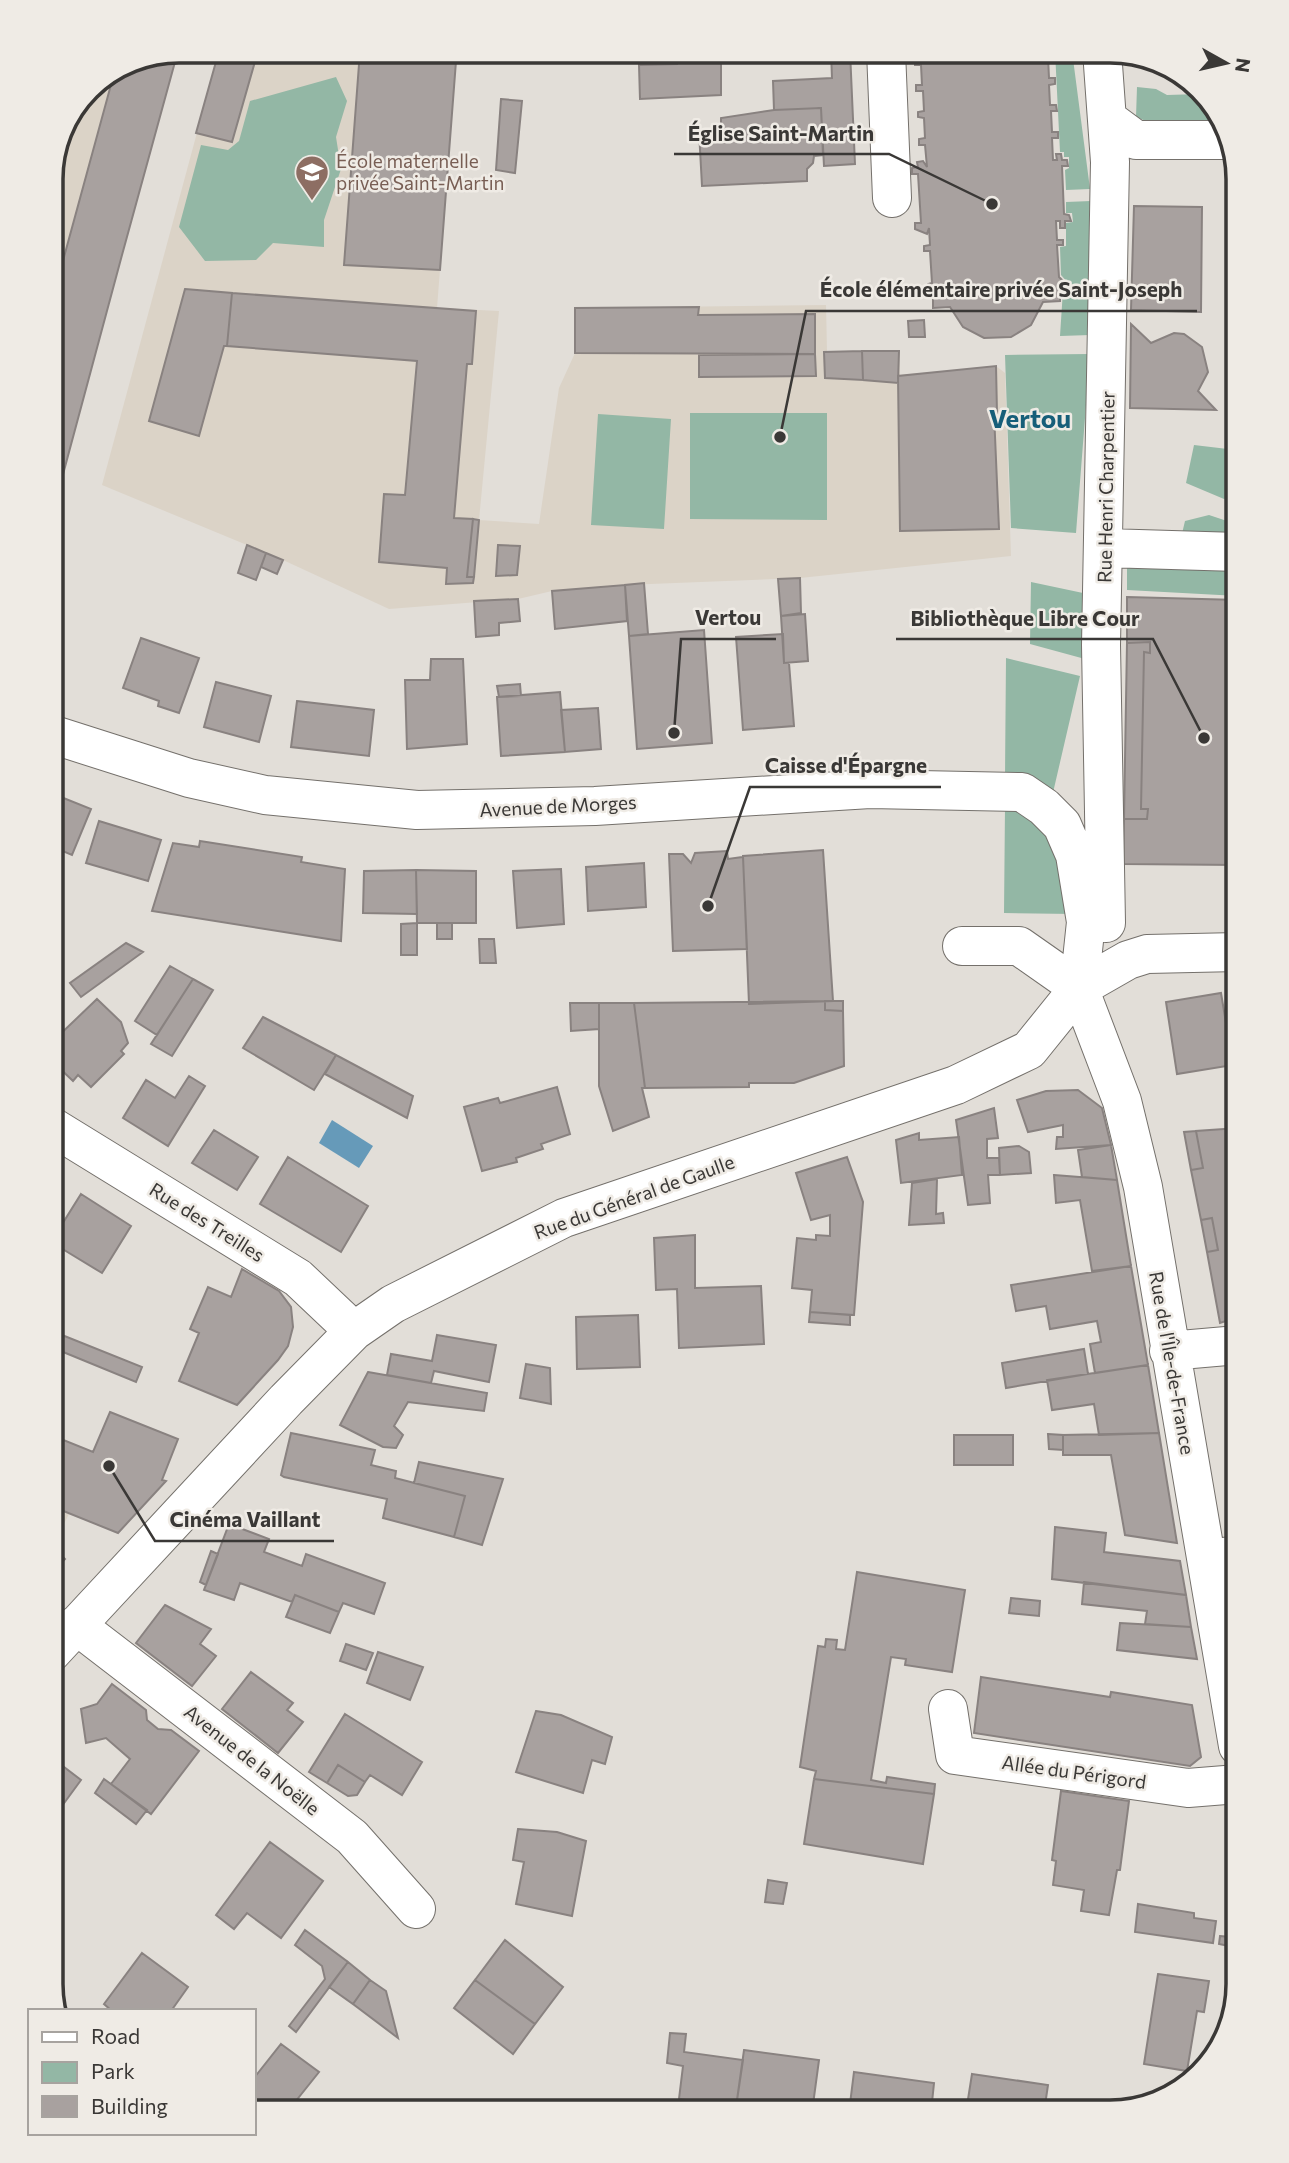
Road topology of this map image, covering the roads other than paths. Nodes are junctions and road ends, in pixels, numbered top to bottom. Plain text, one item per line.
1 (886, 63) edge
2 (1103, 63) edge
3 (1109, 120) junction
4 (1219, 140) edge
5 (892, 198) dead end
6 (1105, 548) junction
7 (1226, 552) edge
8 (63, 738) edge
9 (1106, 922) dead end
10 (962, 946) dead end
11 (1226, 952) edge
12 (1079, 988) junction
13 (63, 1133) edge
14 (354, 1331) junction
15 (1226, 1346) edge
16 (1169, 1351) junction
17 (1223, 1557) edge
18 (1226, 1595) edge
19 (76, 1625) junction
20 (63, 1640) edge
21 (948, 1709) dead end
22 (1226, 1785) edge
23 (416, 1909) dead end

1 - 5 street
2 - 3 street, Rue Henri Charpentier
3 - 4 street
3 - 6 street, Rue Henri Charpentier
6 - 7 street
6 - 9 street, Rue Henri Charpentier
8 - 12 street, Avenue de Morges
10 - 12 street
11 - 12 street
12 - 14 street, Rue du Général de Gaulle
12 - 16 street, Rue de l'Île-de-France
13 - 14 street, Rue des Treilles
14 - 19 street, Rue du Général de Gaulle
15 - 16 street
16 - 17 street, Rue de l'Île-de-France
17 - 18 street, Rue de l'Île-de-France
19 - 20 street, Rue du Général de Gaulle
19 - 23 street, Avenue de la Noëlle
21 - 22 street, Allée du Périgord

